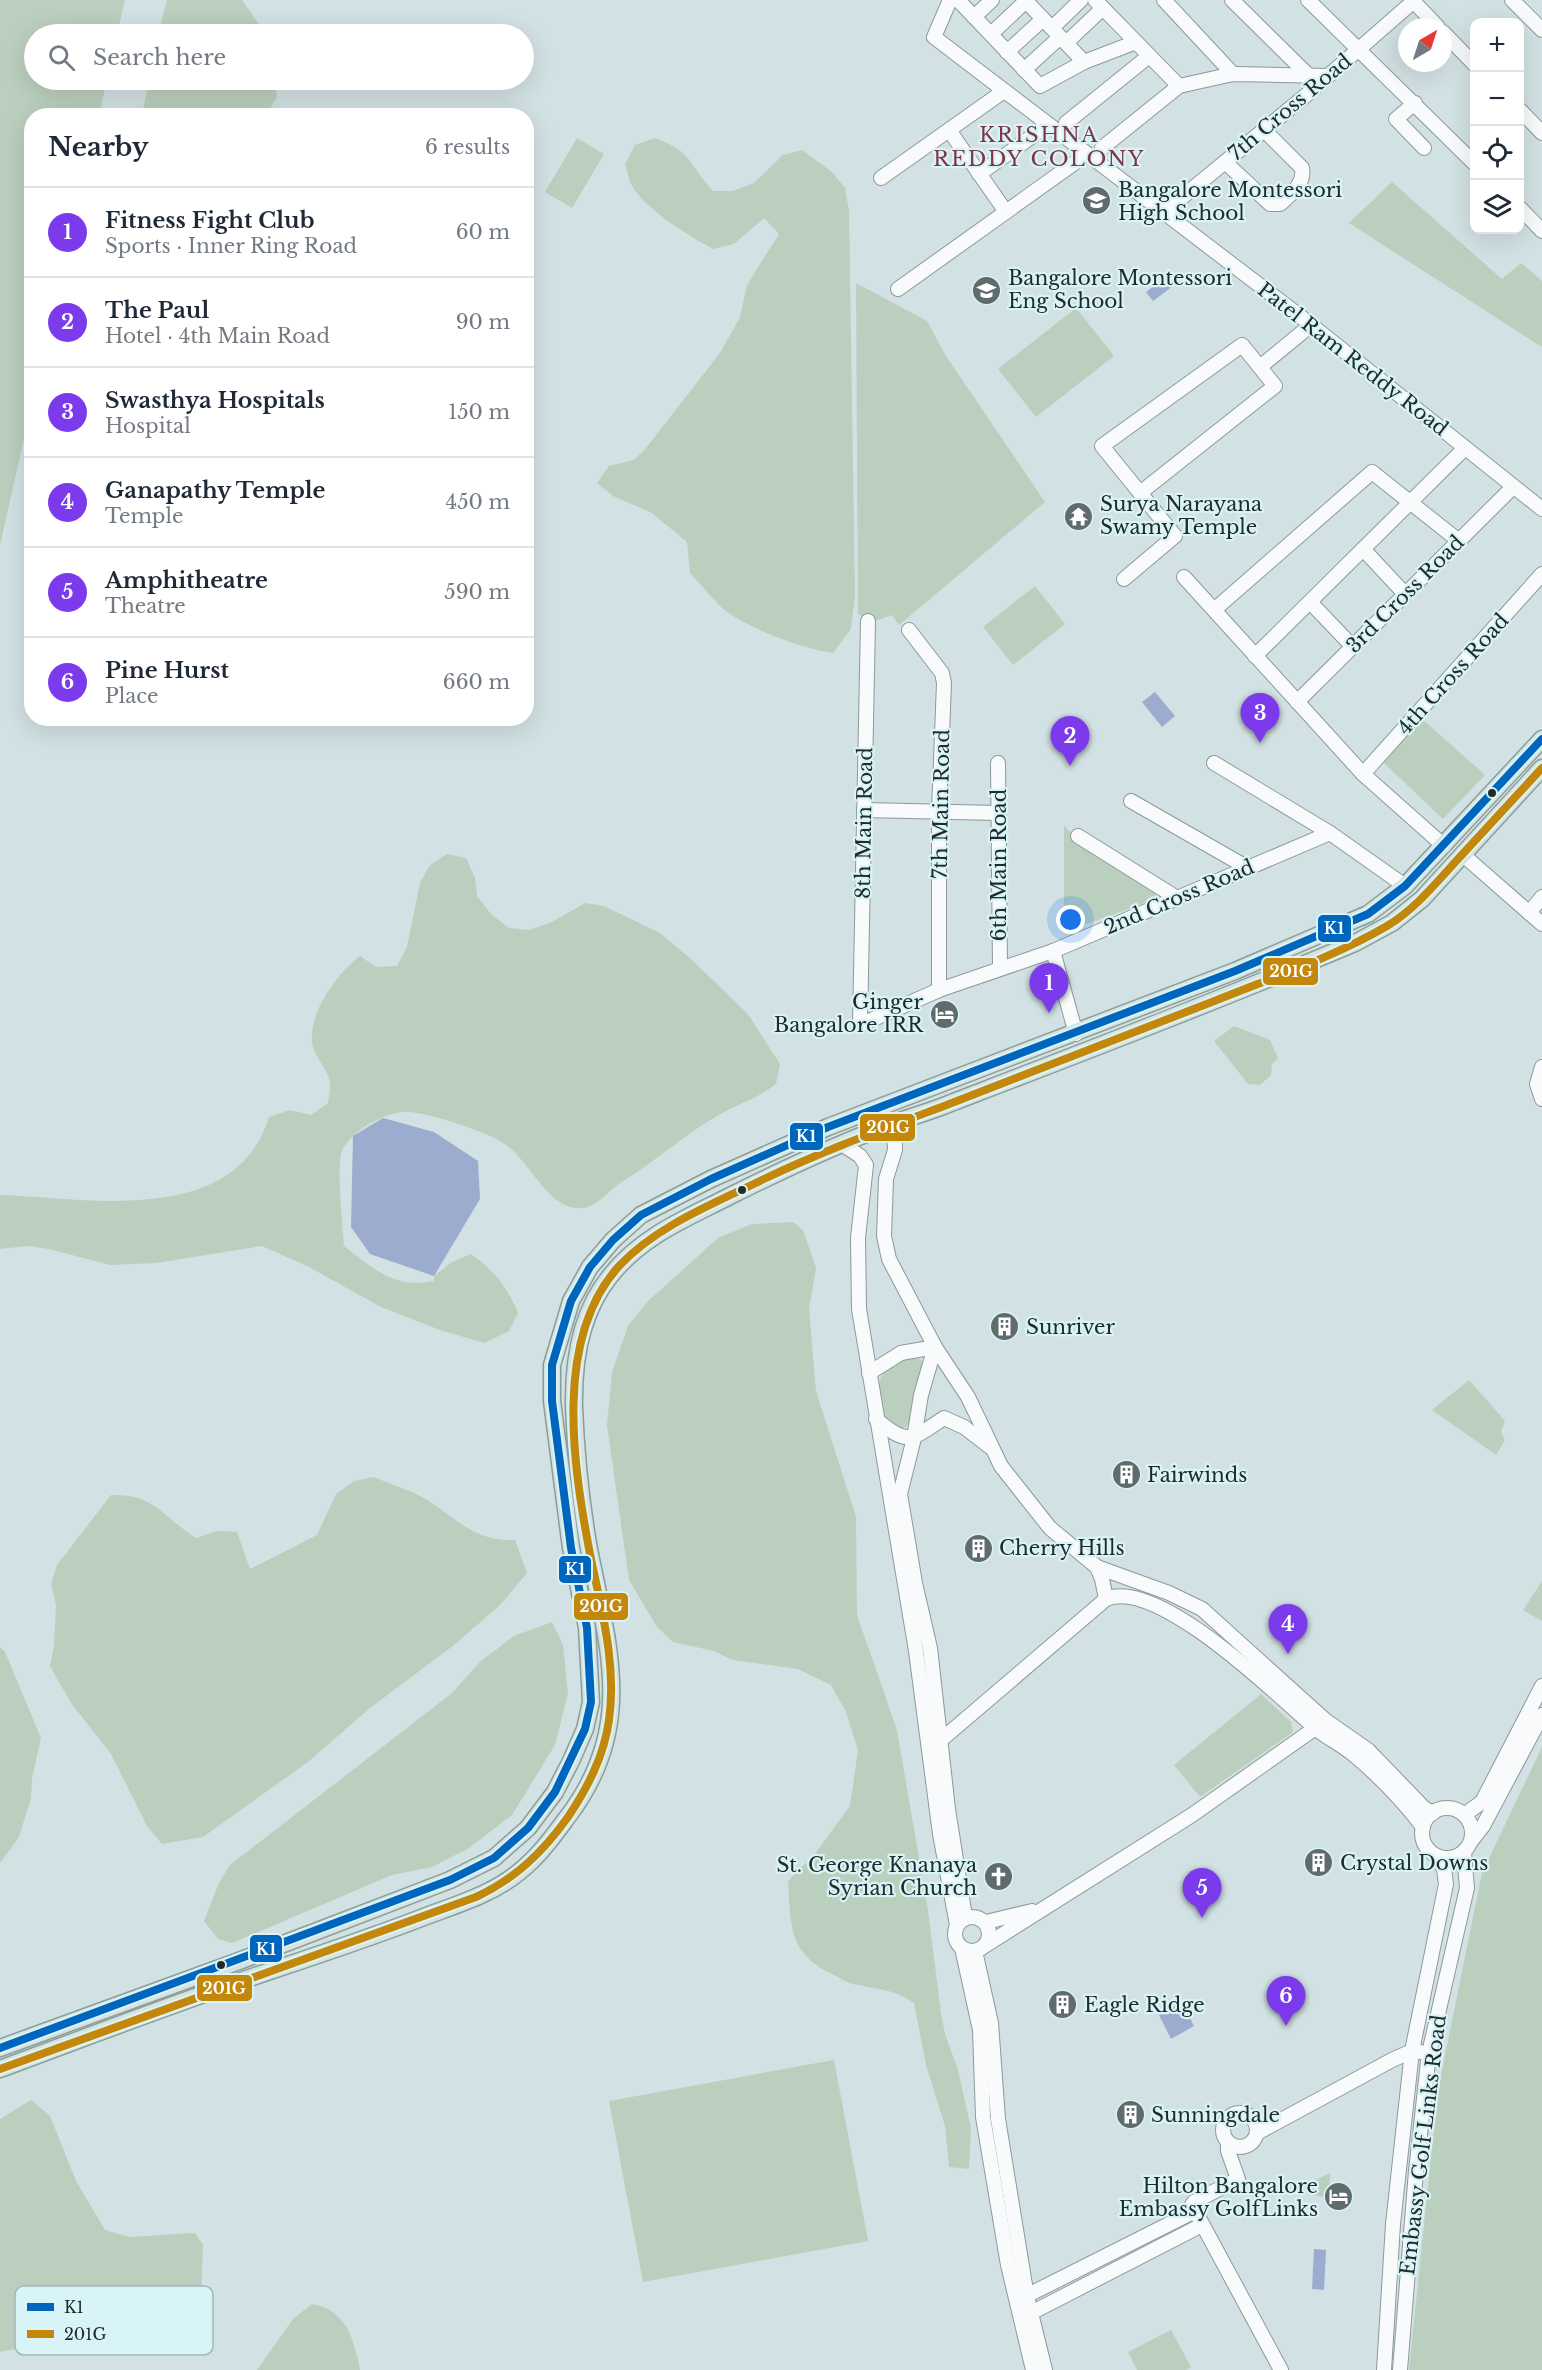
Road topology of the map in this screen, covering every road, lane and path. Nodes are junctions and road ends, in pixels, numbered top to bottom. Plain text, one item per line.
1 (950, 0) edge
2 (958, 0) edge
3 (992, 0) edge
4 (1081, 0) edge
5 (1164, 0) edge
6 (1232, 0) edge
7 (1308, 0) edge
8 (1512, 0) edge
9 (1025, 1) edge
10 (1414, 1) edge
11 (1099, 4) edge
12 (974, 17) junction
13 (1430, 18) edge
14 (1542, 30) edge
15 (1055, 32) junction
16 (991, 34) junction
17 (1452, 41) edge
18 (1136, 42) junction
19 (1360, 48) junction
20 (1007, 52) junction
21 (1149, 56) junction
22 (1470, 60) edge
23 (1084, 62) junction
24 (1024, 70) junction
25 (1233, 74) junction
26 (1307, 74) junction
27 (1328, 76) junction
28 (1179, 86) junction
29 (1004, 91) junction
30 (1415, 103) junction
31 (1524, 114) edge
32 (1066, 123) dead end
33 (1048, 124) junction
34 (949, 130) junction
35 (1264, 130) junction
36 (1542, 133) edge
37 (1102, 148) dead end
38 (1424, 148) dead end
39 (1087, 154) junction
40 (1470, 159) edge
41 (1226, 162) junction
42 (979, 174) junction
43 (881, 178) dead end
44 (1006, 212) junction
45 (1524, 212) edge
46 (1164, 213) junction
47 (1542, 231) edge
48 (898, 289) dead end
49 (1311, 325) junction
50 (1260, 367) junction
51 (1465, 448) junction
52 (1514, 487) junction
53 (1140, 493) junction
54 (1411, 501) junction
55 (1542, 509) edge
56 (1459, 541) junction
57 (1363, 549) junction
58 (1542, 574) edge
59 (1184, 577) dead end
60 (1124, 579) dead end
61 (1405, 594) junction
62 (1310, 602) junction
63 (1214, 610) junction
64 (868, 621) dead end
65 (909, 630) dead end
66 (1353, 647) junction
67 (1255, 656) junction
68 (1297, 702) junction
69 (1542, 739) edge
70 (1214, 762) dead end
71 (998, 763) dead end
72 (1542, 768) edge
73 (1363, 774) junction
74 (1131, 801) dead end
75 (864, 810) junction
76 (939, 811) junction
77 (998, 813) junction
78 (1330, 833) junction
79 (1078, 836) dead end
80 (1444, 846) junction
81 (1462, 854) junction
82 (1248, 867) junction
83 (1406, 886) junction
84 (1542, 897) edge
85 (1177, 898) junction
86 (1528, 913) junction
87 (1542, 924) edge
88 (1053, 951) junction
89 (1000, 968) junction
90 (939, 990) junction
91 (860, 1025) joint
92 (1076, 1034) junction
93 (1542, 1067) edge
94 (1542, 1099) edge
95 (894, 1122) junction
96 (842, 1144) junction
97 (934, 1347) junction
98 (869, 1372) junction
99 (876, 1419) junction
100 (914, 1438) junction
101 (991, 1449) junction
102 (1097, 1567) junction
103 (1106, 1599) junction
104 (1542, 1686) edge
105 (1542, 1715) edge
106 (1320, 1724) junction
107 (941, 1740) junction
108 (1433, 1813) junction
109 (1464, 1815) junction
110 (1423, 1827) junction
111 (1468, 1846) junction
112 (1435, 1856) junction
113 (1043, 1908) junction
114 (961, 1922) junction
115 (986, 1922) junction
116 (974, 1948) junction
117 (239, 1961) junction
118 (246, 1980) junction
119 (0, 2048) edge
120 (1412, 2051) junction
121 (1430, 2053) junction
122 (0, 2068) edge
123 (1257, 2133) junction
124 (1228, 2143) junction
125 (1195, 2211) junction
126 (1395, 2211) junction
127 (1413, 2211) junction
128 (1202, 2225) junction
129 (1021, 2299) junction
130 (1026, 2316) junction
131 (1033, 2370) edge
132 (1045, 2370) edge
133 (1281, 2370) edge
134 (1384, 2370) edge
135 (1400, 2370) edge

1 - 29 street, Patel Ram Reddy Road
2 - 12 street
3 - 12 street
4 - 15 street
5 - 25 street
6 - 26 street
7 - 19 street
8 - 14 street
9 - 15 street
9 - 16 street
10 - 13 street
10 - 19 street, 7th Cross Road
11 - 15 street
11 - 18 street
12 - 16 street
15 - 20 street
15 - 23 street
15 - 24 street
16 - 20 street
17 - 22 street
18 - 21 street
18 - 23 street
19 - 27 street, 7th Cross Road
19 - 30 street
20 - 24 street
21 - 28 street
21 - 32 street
23 - 24 street
25 - 26 street
25 - 28 street
26 - 27 street
27 - 35 street, 7th Cross Road
28 - 37 street
29 - 33 street, Patel Ram Reddy Road
29 - 34 street
30 - 38 street
30 - 40 street
31 - 36 street
33 - 39 street, Patel Ram Reddy Road
33 - 42 street
34 - 42 street
34 - 43 street
35 - 41 street, 7th Cross Road
35 - 41 street
39 - 44 street
39 - 46 street, Patel Ram Reddy Road
41 - 46 street, 7th Cross Road
42 - 44 street
44 - 48 street
45 - 47 street
46 - 49 street, Patel Ram Reddy Road
49 - 50 street
49 - 51 street, Patel Ram Reddy Road
50 - 53 street
50 - 53 street
51 - 52 street, Patel Ram Reddy Road
51 - 54 street
52 - 55 street, Patel Ram Reddy Road
52 - 56 street, 3rd Cross Road
53 - 60 street
54 - 56 street
54 - 57 street
54 - 63 street
56 - 61 street, 3rd Cross Road
57 - 61 street
57 - 62 street
58 - 73 street, 4th Cross Road
59 - 63 street
61 - 66 street, 3rd Cross Road
62 - 66 street
62 - 67 street
63 - 67 street
64 - 75 street, 8th Main Road
65 - 76 street, 7th Main Road
66 - 68 street, 3rd Cross Road
67 - 68 street
68 - 73 street
69 - 80 main road
70 - 78 street
71 - 77 street, 6th Main Road
72 - 81 main road
73 - 80 street
74 - 82 street
75 - 76 street
75 - 91 street, 8th Main Road
76 - 77 street
76 - 90 street, 7th Main Road
77 - 89 street, 6th Main Road
78 - 82 street, 2nd Cross Road
78 - 83 street
79 - 85 street
80 - 83 main road
81 - 86 street
81 - 95 main road
82 - 85 street, 2nd Cross Road
83 - 92 main road
84 - 86 street
85 - 88 street, 2nd Cross Road
86 - 87 street
88 - 89 street, 2nd Cross Road
88 - 92 street
89 - 90 street, 2nd Cross Road
90 - 91 street, 2nd Cross Road
92 - 117 main road
93 - 94 street
95 - 96 main road
95 - 97 street
96 - 98 street
96 - 118 main road
97 - 98 street
97 - 100 street
97 - 101 street
98 - 99 street
99 - 100 street
99 - 114 street
100 - 101 street
100 - 107 street
101 - 102 street
102 - 103 street
102 - 106 street
103 - 106 street
103 - 107 street
104 - 109 street
105 - 111 street
106 - 108 street
106 - 110 street
106 - 113 street
107 - 114 street
108 - 109 street
108 - 110 street
109 - 111 street
110 - 112 street
111 - 112 street
111 - 121 street, Embassy Golf Links Road
112 - 120 street
113 - 115 street
113 - 116 street
114 - 115 street
114 - 116 street
115 - 116 street
116 - 129 street
117 - 118 main road
117 - 119 main road
118 - 122 main road
120 - 121 street
120 - 123 street
120 - 126 street
121 - 127 street, Embassy Golf Links Road
123 - 124 street
123 - 124 street
124 - 125 street
125 - 128 street
125 - 129 street
126 - 127 street
126 - 134 street
127 - 135 street, Embassy Golf Links Road
128 - 130 street
128 - 133 street
129 - 130 street
130 - 131 street
130 - 132 street

